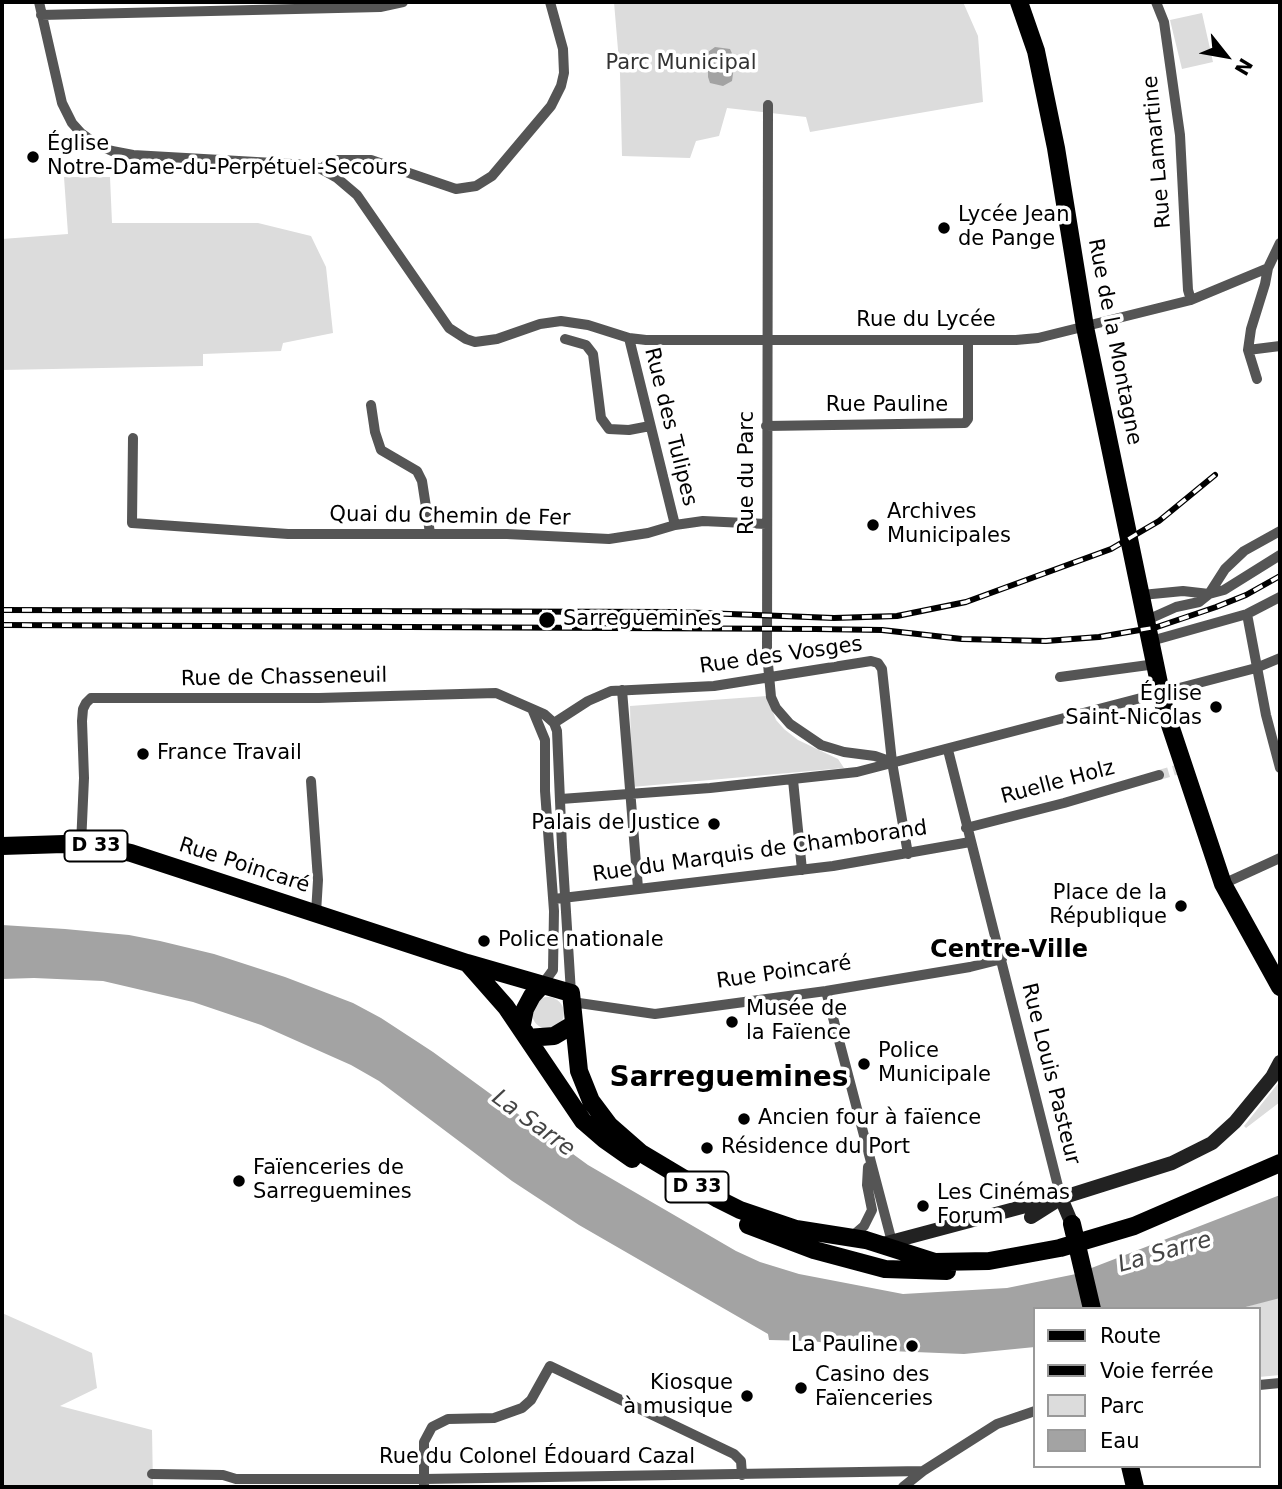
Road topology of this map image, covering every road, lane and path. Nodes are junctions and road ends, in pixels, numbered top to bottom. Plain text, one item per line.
1 (39, 2) edge
2 (403, 2) edge
3 (550, 2) edge
4 (1019, 2) edge
5 (1156, 2) edge
6 (387, 4) edge
7 (41, 15) junction
8 (768, 105) dead end
9 (321, 169) junction
10 (1280, 243) edge
11 (1268, 268) junction
12 (1191, 300) junction
13 (1085, 327) junction
14 (629, 338) junction
15 (565, 339) dead end
16 (968, 340) junction
17 (766, 341) junction
18 (1280, 346) edge
19 (1248, 350) junction
20 (1257, 379) dead end
21 (371, 405) dead end
22 (650, 426) junction
23 (766, 426) junction
24 (134, 439) dead end
25 (766, 524) junction
26 (675, 525) junction
27 (1280, 531) edge
28 (430, 533) junction
29 (1280, 555) edge
30 (1209, 594) junction
31 (1142, 595) junction
32 (1280, 597) edge
33 (1247, 614) junction
34 (1149, 630) junction
35 (1280, 657) edge
36 (1156, 664) junction
37 (1256, 668) junction
38 (1060, 677) dead end
39 (622, 690) junction
40 (1161, 691) junction
41 (533, 711) junction
42 (554, 723) junction
43 (948, 750) junction
44 (892, 762) junction
45 (1280, 768) edge
46 (1159, 775) tunnel mouth
47 (793, 780) junction
48 (311, 781) dead end
49 (631, 793) junction
50 (561, 799) junction
51 (549, 813) junction
52 (967, 828) junction
53 (970, 842) junction
54 (81, 845) junction
55 (2, 846) edge
56 (908, 854) junction
57 (1280, 858) edge
58 (802, 870) junction
59 (1223, 884) junction
60 (638, 888) junction
61 (559, 898) junction
62 (316, 913) junction
63 (1002, 959) junction
64 (467, 963) junction
65 (542, 985) junction
66 (1280, 987) edge
67 (826, 991) junction
68 (572, 997) junction
69 (574, 1024) junction
70 (525, 1026) junction
71 (1280, 1062) edge
72 (869, 1157) junction
73 (1280, 1163) edge
74 (868, 1171) junction
75 (1280, 1173) edge
76 (1061, 1198) junction
77 (1031, 1217) dead end
78 (1072, 1230) joint
79 (849, 1238) junction
80 (891, 1247) junction
81 (1091, 1307) edge
82 (1280, 1383) edge
83 (1261, 1385) edge
84 (1034, 1411) edge
85 (1130, 1468) edge
86 (923, 1471) junction
87 (152, 1474) dead end
88 (742, 1475) junction
89 (283, 1483) edge
90 (330, 1483) edge
91 (378, 1483) edge
92 (424, 1483) edge
93 (902, 1487) edge
94 (1135, 1487) edge

1 - 7 street
2 - 6 street
3 - 9 street
4 - 13 main road, Rue de la Montagne
5 - 12 street, Rue Lamartine
6 - 7 street
7 - 9 street
8 - 17 street, Rue du Parc
9 - 14 street, Rue du Lycée
10 - 11 street
11 - 12 street, Rue du Lycée
11 - 19 street
12 - 13 street, Rue du Lycée
13 - 16 street, Rue du Lycée
13 - 31 main road, Rue de la Montagne
14 - 17 street, Rue du Lycée
14 - 22 street, Rue des Tulipes
15 - 22 street
16 - 17 street, Rue du Lycée
16 - 23 street, Rue Pauline
17 - 23 street, Rue du Parc
18 - 19 street
19 - 20 street
21 - 28 street
22 - 26 street, Rue des Tulipes
23 - 25 street, Rue du Parc
24 - 28 street, Quai du Chemin de Fer
25 - 26 street, Quai du Chemin de Fer
25 - 44 street, Rue du Parc
26 - 28 street, Quai du Chemin de Fer
27 - 30 street
29 - 30 street
30 - 31 street
30 - 34 street
31 - 34 main road, Rue de la Montagne
32 - 33 street
33 - 34 street
33 - 37 street
34 - 36 main road, Rue de la Montagne
35 - 37 street
36 - 38 street
36 - 40 main road, Rue de la Montagne
37 - 40 street
37 - 45 street
39 - 42 street, Rue des Vosges
39 - 44 street, Rue des Vosges
39 - 49 street
40 - 43 street
40 - 59 main road, Rue de la Montagne
41 - 42 street
41 - 51 street
41 - 54 street, Rue de Chasseneuil
42 - 50 street
43 - 44 street
43 - 52 street, Rue Louis Pasteur
44 - 47 street
44 - 56 street, Rue des Vosges
46 - 52 street, Ruelle Holz
47 - 49 street
47 - 58 street
48 - 62 street
49 - 50 street
49 - 60 street
50 - 51 street
50 - 61 street
51 - 61 street
52 - 53 street, Rue Louis Pasteur
53 - 56 street, Rue du Marquis de Chamborand
53 - 63 street, Rue Louis Pasteur
54 - 55 main road, Rue Poincaré / D 33
54 - 62 main road, Rue Poincaré / D 33
56 - 58 street, Rue du Marquis de Chamborand
57 - 59 street
58 - 60 street, Rue du Marquis de Chamborand
59 - 66 main road, Rue de la Montagne
60 - 61 street, Rue du Marquis de Chamborand
61 - 65 street
61 - 68 street
62 - 64 main road, Rue Poincaré / D 33
63 - 67 street, Rue Poincaré
63 - 76 street, Rue Louis Pasteur
64 - 65 main road, Rue Poincaré / D 33
64 - 70 main road, Rue Poincaré / D 33
65 - 68 main road, D 33
65 - 70 main road
67 - 68 street, Rue Poincaré
67 - 72 street
68 - 69 main road, D 33
69 - 70 main road
69 - 79 main road, D 33
70 - 75 main road, D 33
71 - 76 street
72 - 74 street
72 - 80 street
73 - 80 main road, D 33
74 - 79 street
74 - 80 street
76 - 77 street
76 - 78 street
76 - 80 street
78 - 81 main road
79 - 80 main road, D 33
82 - 83 street
84 - 86 street
85 - 94 main road
86 - 88 street, Rue du Colonel Édouard Cazal
86 - 93 street
87 - 89 street, Rue du Colonel Édouard Cazal
88 - 92 street, Rue du Colonel Édouard Cazal
88 - 92 street
89 - 90 street, Rue du Colonel Édouard Cazal
90 - 91 street, Rue du Colonel Édouard Cazal
91 - 92 street, Rue du Colonel Édouard Cazal

